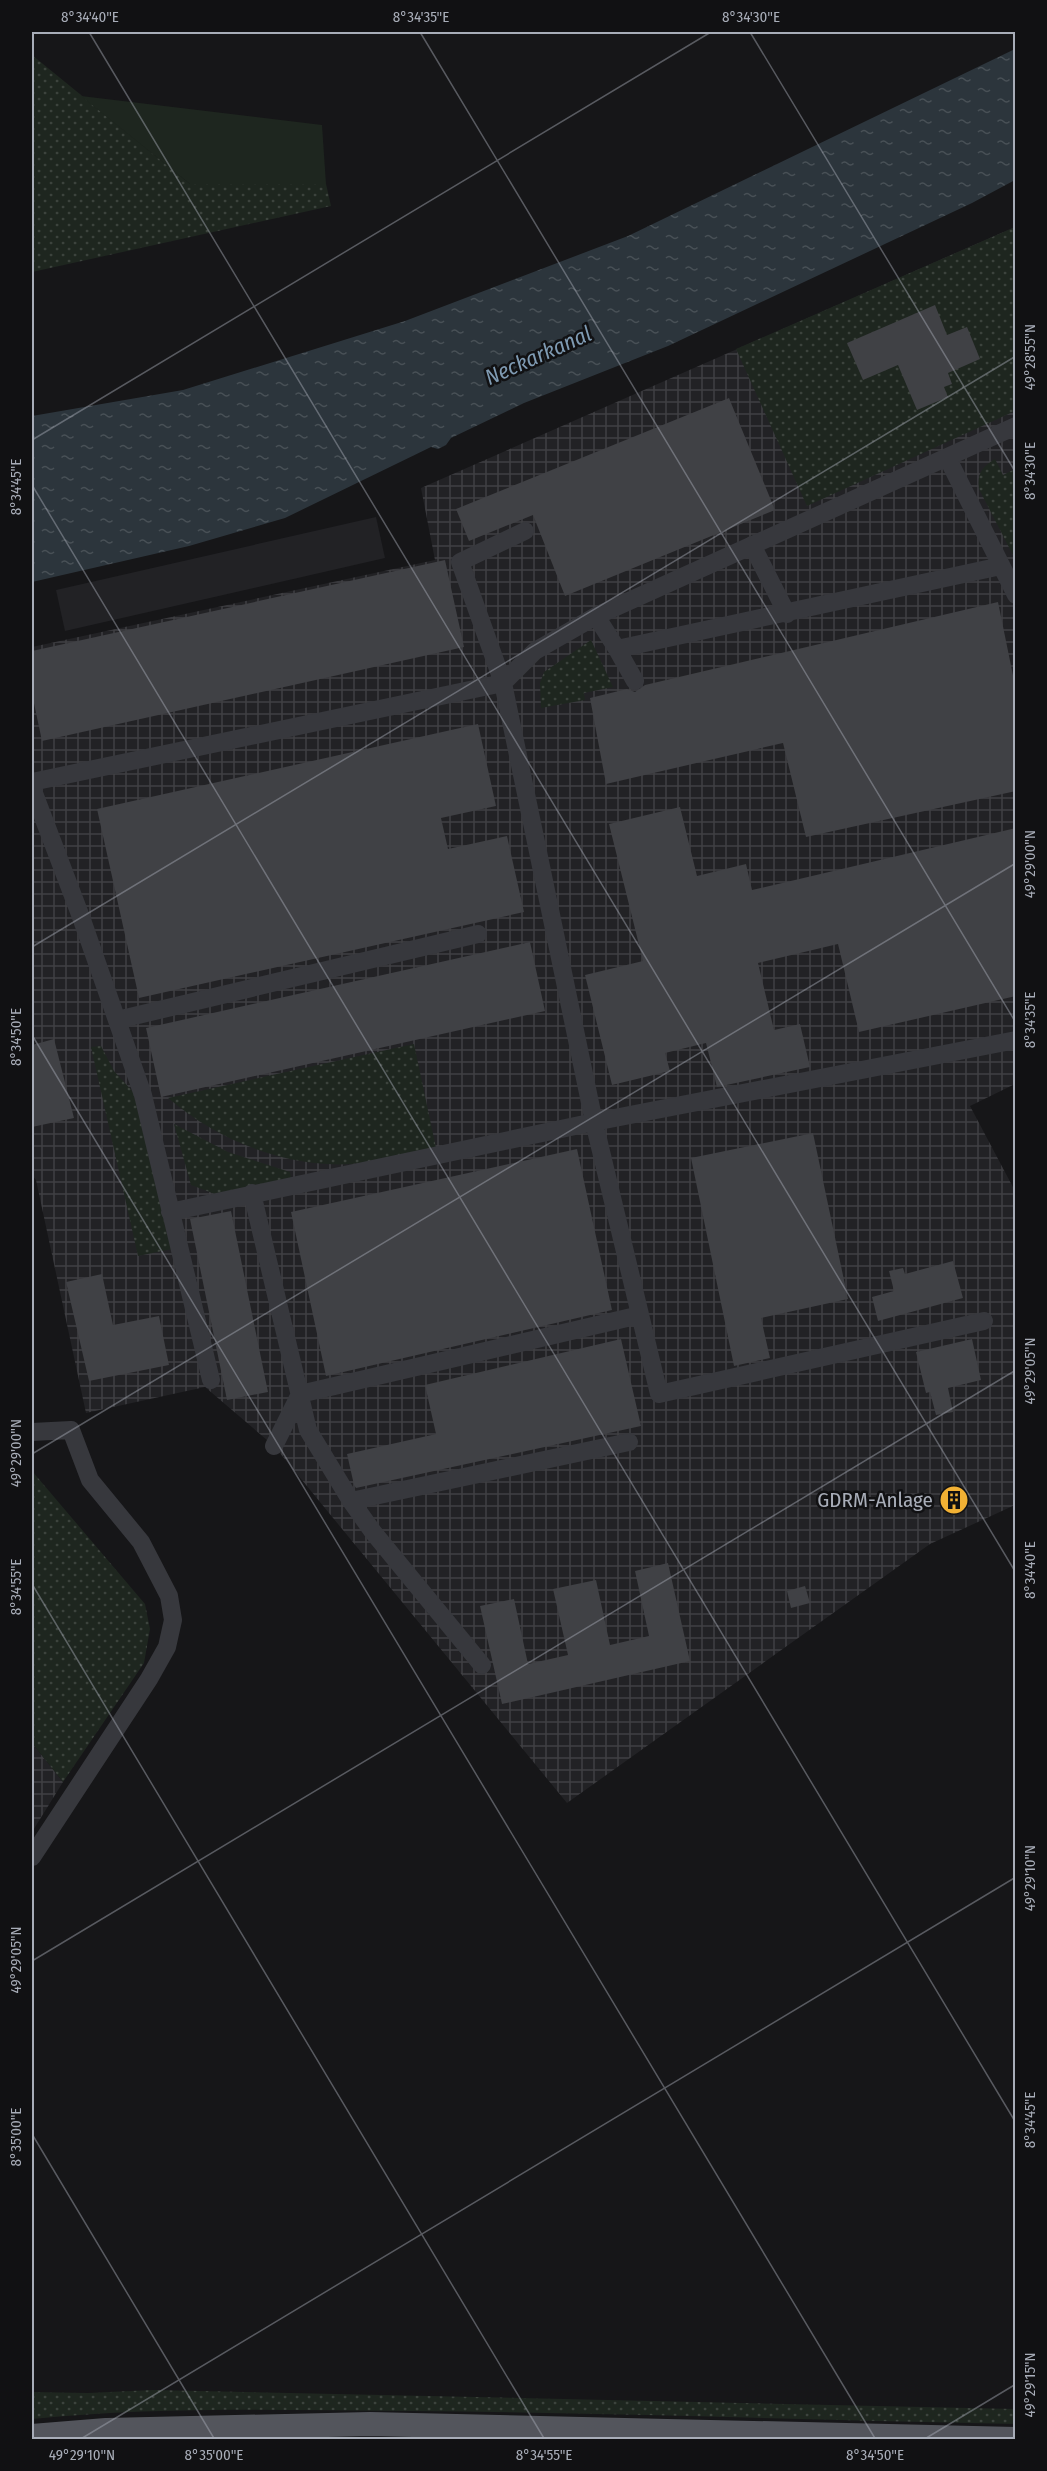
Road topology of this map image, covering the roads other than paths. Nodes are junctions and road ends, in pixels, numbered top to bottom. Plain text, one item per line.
1 (1016, 426) edge
2 (947, 457) junction
3 (525, 531) dead end
4 (752, 545) junction
5 (1001, 566) junction
6 (1016, 595) edge
7 (787, 614) junction
8 (596, 616) junction
9 (617, 649) junction
10 (635, 681) dead end
11 (503, 683) junction
12 (32, 782) edge
13 (32, 788) edge
14 (478, 934) dead end
15 (117, 1020) junction
16 (1016, 1040) edge
17 (594, 1122) junction
18 (252, 1193) junction
19 (170, 1212) junction
20 (640, 1315) junction
21 (984, 1321) dead end
22 (212, 1380) dead end
23 (300, 1394) junction
24 (32, 1432) edge
25 (629, 1442) dead end
26 (274, 1446) dead end
27 (351, 1501) junction
28 (482, 1665) dead end
29 (32, 1857) edge
30 (32, 2436) edge
31 (1016, 2439) edge

1 - 2 lane
2 - 4 lane
2 - 5 lane
3 - 11 lane
4 - 7 lane
4 - 8 lane
5 - 6 lane
5 - 7 lane
7 - 9 lane
8 - 9 lane
8 - 11 lane
9 - 10 lane
11 - 12 lane
11 - 17 lane
13 - 15 lane
14 - 15 lane
15 - 19 lane
16 - 17 lane
17 - 18 lane
17 - 20 lane
18 - 19 lane
18 - 23 lane
19 - 22 lane
20 - 21 lane
20 - 23 lane
23 - 26 lane
23 - 27 lane
24 - 29 lane
25 - 27 lane
27 - 28 lane
30 - 31 main road

